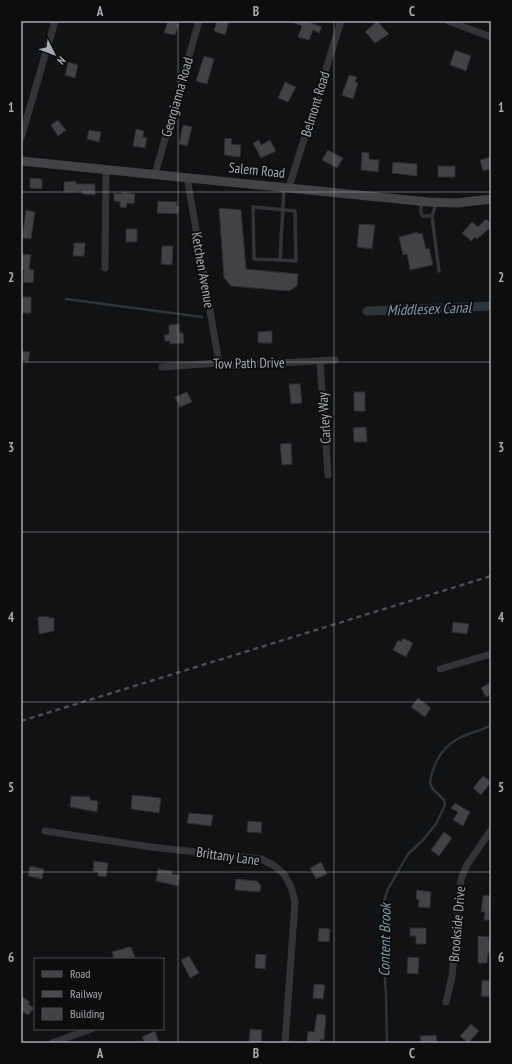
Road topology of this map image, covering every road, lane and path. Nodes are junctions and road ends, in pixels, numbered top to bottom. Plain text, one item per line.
1 (55, 21) edge
2 (199, 21) edge
3 (341, 21) edge
4 (448, 21) edge
5 (491, 37) edge
6 (21, 138) edge
7 (21, 161) edge
8 (106, 169) junction
9 (155, 174) junction
10 (187, 177) junction
11 (286, 187) junction
12 (491, 199) edge
13 (421, 201) junction
14 (436, 202) junction
15 (282, 210) junction
16 (432, 216) junction
17 (280, 260) junction
18 (105, 268) dead end
19 (439, 271) dead end
20 (335, 360) dead end
21 (320, 361) junction
22 (219, 363) junction
23 (162, 367) dead end
24 (328, 475) dead end
25 (491, 654) edge
26 (440, 669) dead end
27 (491, 830) edge
28 (45, 831) dead end
29 (446, 1002) dead end
30 (88, 1030) edge
31 (52, 1043) edge
32 (285, 1043) edge

1 - 6 street
2 - 9 street, Georgianna Road
3 - 11 street, Belmont Road
4 - 5 street
7 - 8 main road, Salem Road
8 - 9 main road, Salem Road
8 - 18 street
9 - 10 main road, Salem Road
10 - 11 main road, Salem Road
10 - 22 street, Ketchen Avenue
11 - 13 main road, Salem Road
11 - 15 lane
12 - 14 main road, Salem Road
13 - 14 main road, Salem Road
13 - 16 lane
14 - 16 lane
15 - 17 lane
15 - 17 lane
15 - 17 lane
16 - 19 lane
20 - 21 street, Tow Path Drive
21 - 22 street, Tow Path Drive
21 - 24 street, Carley Way
22 - 23 street, Tow Path Drive
25 - 26 street
27 - 29 street, Brookside Drive
28 - 32 street, Brittany Lane
30 - 31 street

